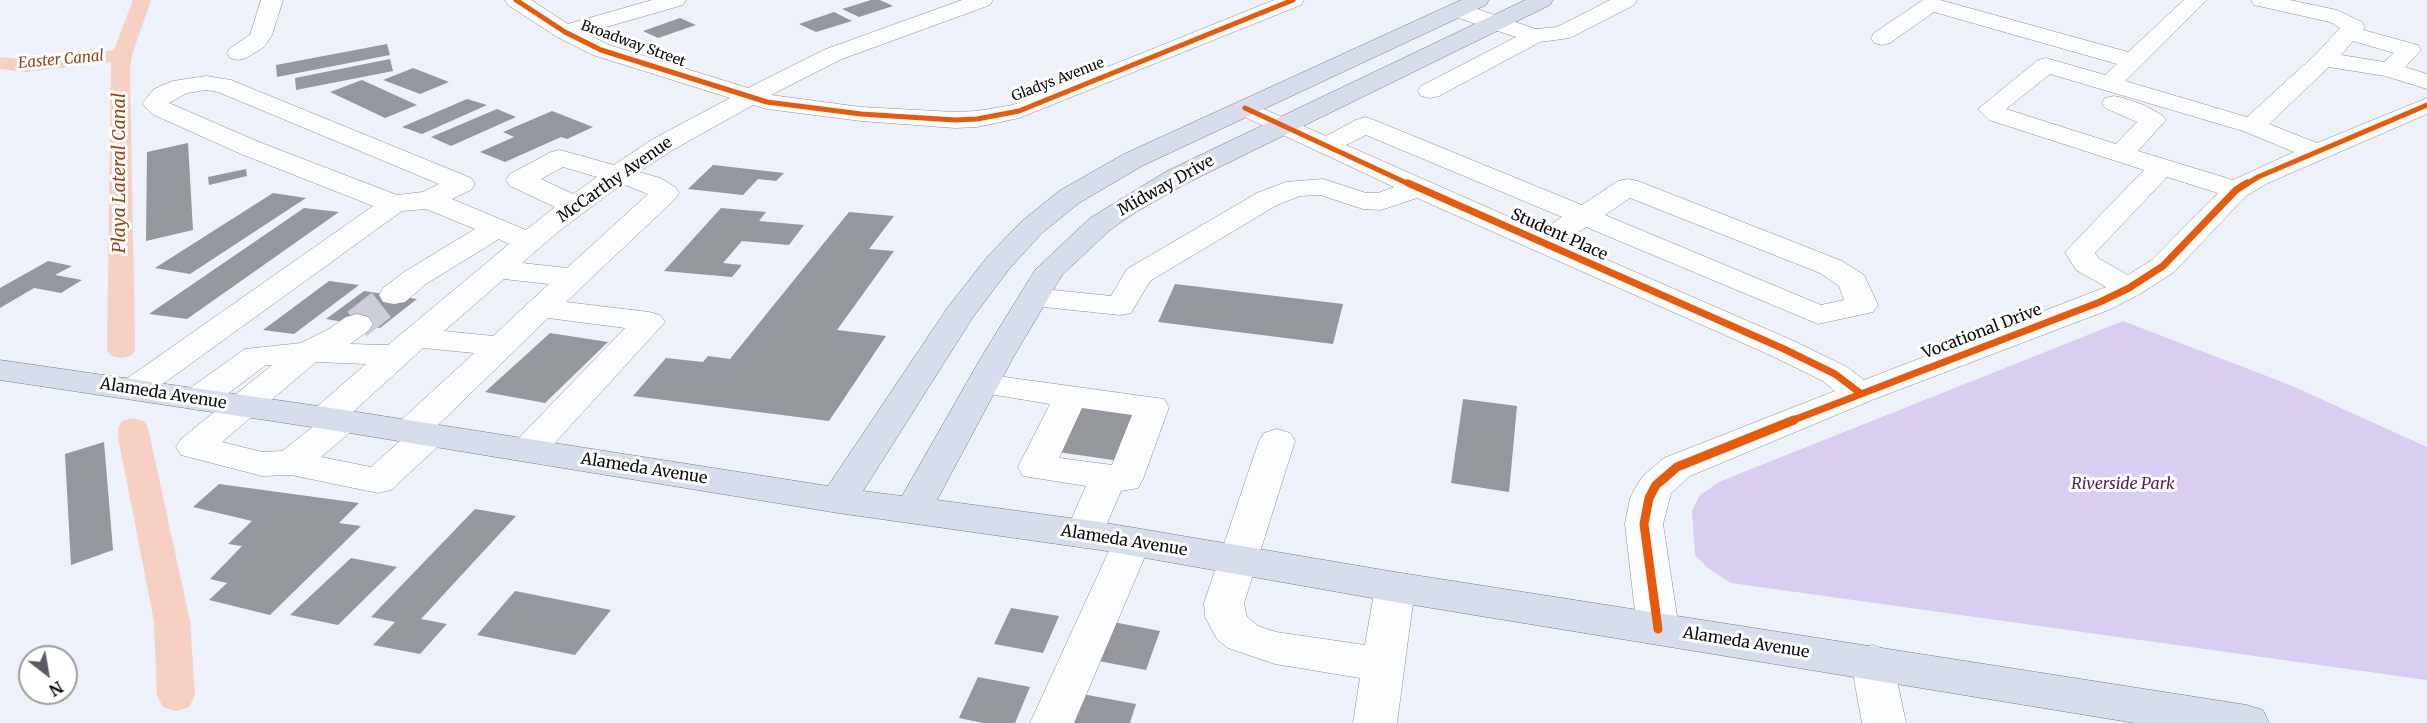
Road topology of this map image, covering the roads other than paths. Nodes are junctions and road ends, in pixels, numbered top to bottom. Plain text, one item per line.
1 (272, 0) edge
2 (516, 0) edge
3 (675, 0) edge
4 (982, 0) edge
5 (1293, 0) edge
6 (1542, 0) edge
7 (1626, 0) edge
8 (2196, 0) edge
9 (2262, 0) edge
10 (1467, 5) edge
11 (1495, 23) junction
12 (565, 32) junction
13 (2347, 33) junction
14 (1535, 36) junction
15 (1882, 38) dead end
16 (238, 53) dead end
17 (2324, 59) junction
18 (2133, 61) junction
19 (2389, 70) junction
20 (2029, 78) junction
21 (2427, 82) edge
22 (2109, 84) junction
23 (1430, 91) dead end
24 (749, 97) junction
25 (2427, 105) edge
26 (1245, 108) junction
27 (312, 122) junction
28 (1284, 125) junction
29 (2252, 126) junction
30 (1326, 146) junction
31 (250, 147) junction
32 (2315, 151) junction
33 (2122, 153) junction
34 (2162, 166) junction
35 (617, 174) junction
36 (1417, 188) junction
37 (2236, 190) junction
38 (429, 200) junction
39 (394, 204) junction
40 (575, 206) junction
41 (1584, 216) junction
42 (497, 228) junction
43 (530, 242) junction
44 (1543, 243) junction
45 (499, 268) junction
46 (574, 278) junction
47 (2129, 288) junction
48 (397, 290) tunnel mouth
49 (1034, 297) junction
50 (541, 308) junction
51 (351, 326) tunnel mouth
52 (407, 346) junction
53 (500, 346) junction
54 (308, 352) junction
55 (0, 370) edge
56 (983, 384) junction
57 (134, 389) junction
58 (1860, 393) junction
59 (1071, 396) junction
60 (198, 399) junction
61 (244, 406) junction
62 (334, 419) junction
63 (420, 433) junction
64 (1277, 441) dead end
65 (528, 450) junction
66 (291, 463) junction
67 (1108, 477) junction
68 (838, 500) junction
69 (914, 510) junction
70 (1084, 534) junction
71 (1132, 542) junction
72 (1239, 561) junction
73 (1395, 587) junction
74 (1658, 629) junction
75 (1872, 662) junction
76 (1384, 665) junction
77 (1052, 723) edge
78 (1375, 723) edge
79 (1884, 723) edge
80 (2247, 723) edge

1 - 16 street
2 - 12 street, Broadway Street
3 - 12 street
4 - 24 street, McCarthy Avenue
5 - 24 street, Gladys Avenue
6 - 11 main road, Midway Drive
7 - 14 street
8 - 18 street
9 - 13 street
10 - 11 street
10 - 26 main road, Midway Drive
11 - 14 street
11 - 28 main road, Midway Drive
12 - 24 street, Broadway Street
13 - 17 street
13 - 19 street
14 - 23 street
15 - 18 street
17 - 19 street
17 - 29 street
18 - 22 street
19 - 21 street
20 - 22 street
20 - 33 street
20 - 33 street
22 - 29 street
24 - 35 street, McCarthy Avenue
25 - 32 street, Vocational Drive
26 - 28 street, Student Place
26 - 68 main road, Midway Drive
27 - 31 street
27 - 31 street
27 - 38 street
28 - 30 street, Student Place
28 - 49 main road, Midway Drive
29 - 32 street
30 - 36 street, Student Place
30 - 41 street
31 - 39 street
32 - 37 street, Vocational Drive
33 - 34 street
34 - 37 street
34 - 47 street
35 - 40 street, McCarthy Avenue
35 - 40 street
35 - 46 street
36 - 44 street, Student Place
36 - 49 street
37 - 47 street, Vocational Drive
38 - 39 street
38 - 42 street
39 - 57 street
40 - 43 street, McCarthy Avenue
41 - 41 street
41 - 44 street
42 - 43 street
42 - 48 street
43 - 45 street, McCarthy Avenue
44 - 58 street, Student Place
45 - 46 street
45 - 52 street, McCarthy Avenue
46 - 50 street
47 - 58 street, Vocational Drive
49 - 56 main road, Midway Drive
50 - 53 street
50 - 65 street
51 - 54 street
52 - 53 street
52 - 54 street
52 - 62 street, McCarthy Avenue
53 - 63 street
54 - 60 street
54 - 61 street
55 - 57 main road, Alameda Avenue
56 - 59 street
56 - 69 main road, Midway Drive
57 - 60 main road, Alameda Avenue
58 - 74 street, Vocational Drive
59 - 67 street
59 - 67 street
60 - 61 main road, Alameda Avenue
61 - 62 main road, Alameda Avenue
61 - 66 street
62 - 63 main road, Alameda Avenue
62 - 66 street, McCarthy Avenue
63 - 65 main road, Alameda Avenue
63 - 66 street
64 - 72 street
65 - 68 main road, Alameda Avenue
67 - 70 street
68 - 69 main road, Alameda Avenue
69 - 70 main road, Alameda Avenue
70 - 71 main road, Alameda Avenue
71 - 72 main road, Alameda Avenue
71 - 77 street
72 - 73 main road, Alameda Avenue
72 - 76 street
73 - 74 main road, Alameda Avenue
73 - 76 street
74 - 75 main road, Alameda Avenue
75 - 79 street
75 - 80 main road, Alameda Avenue
76 - 78 street

